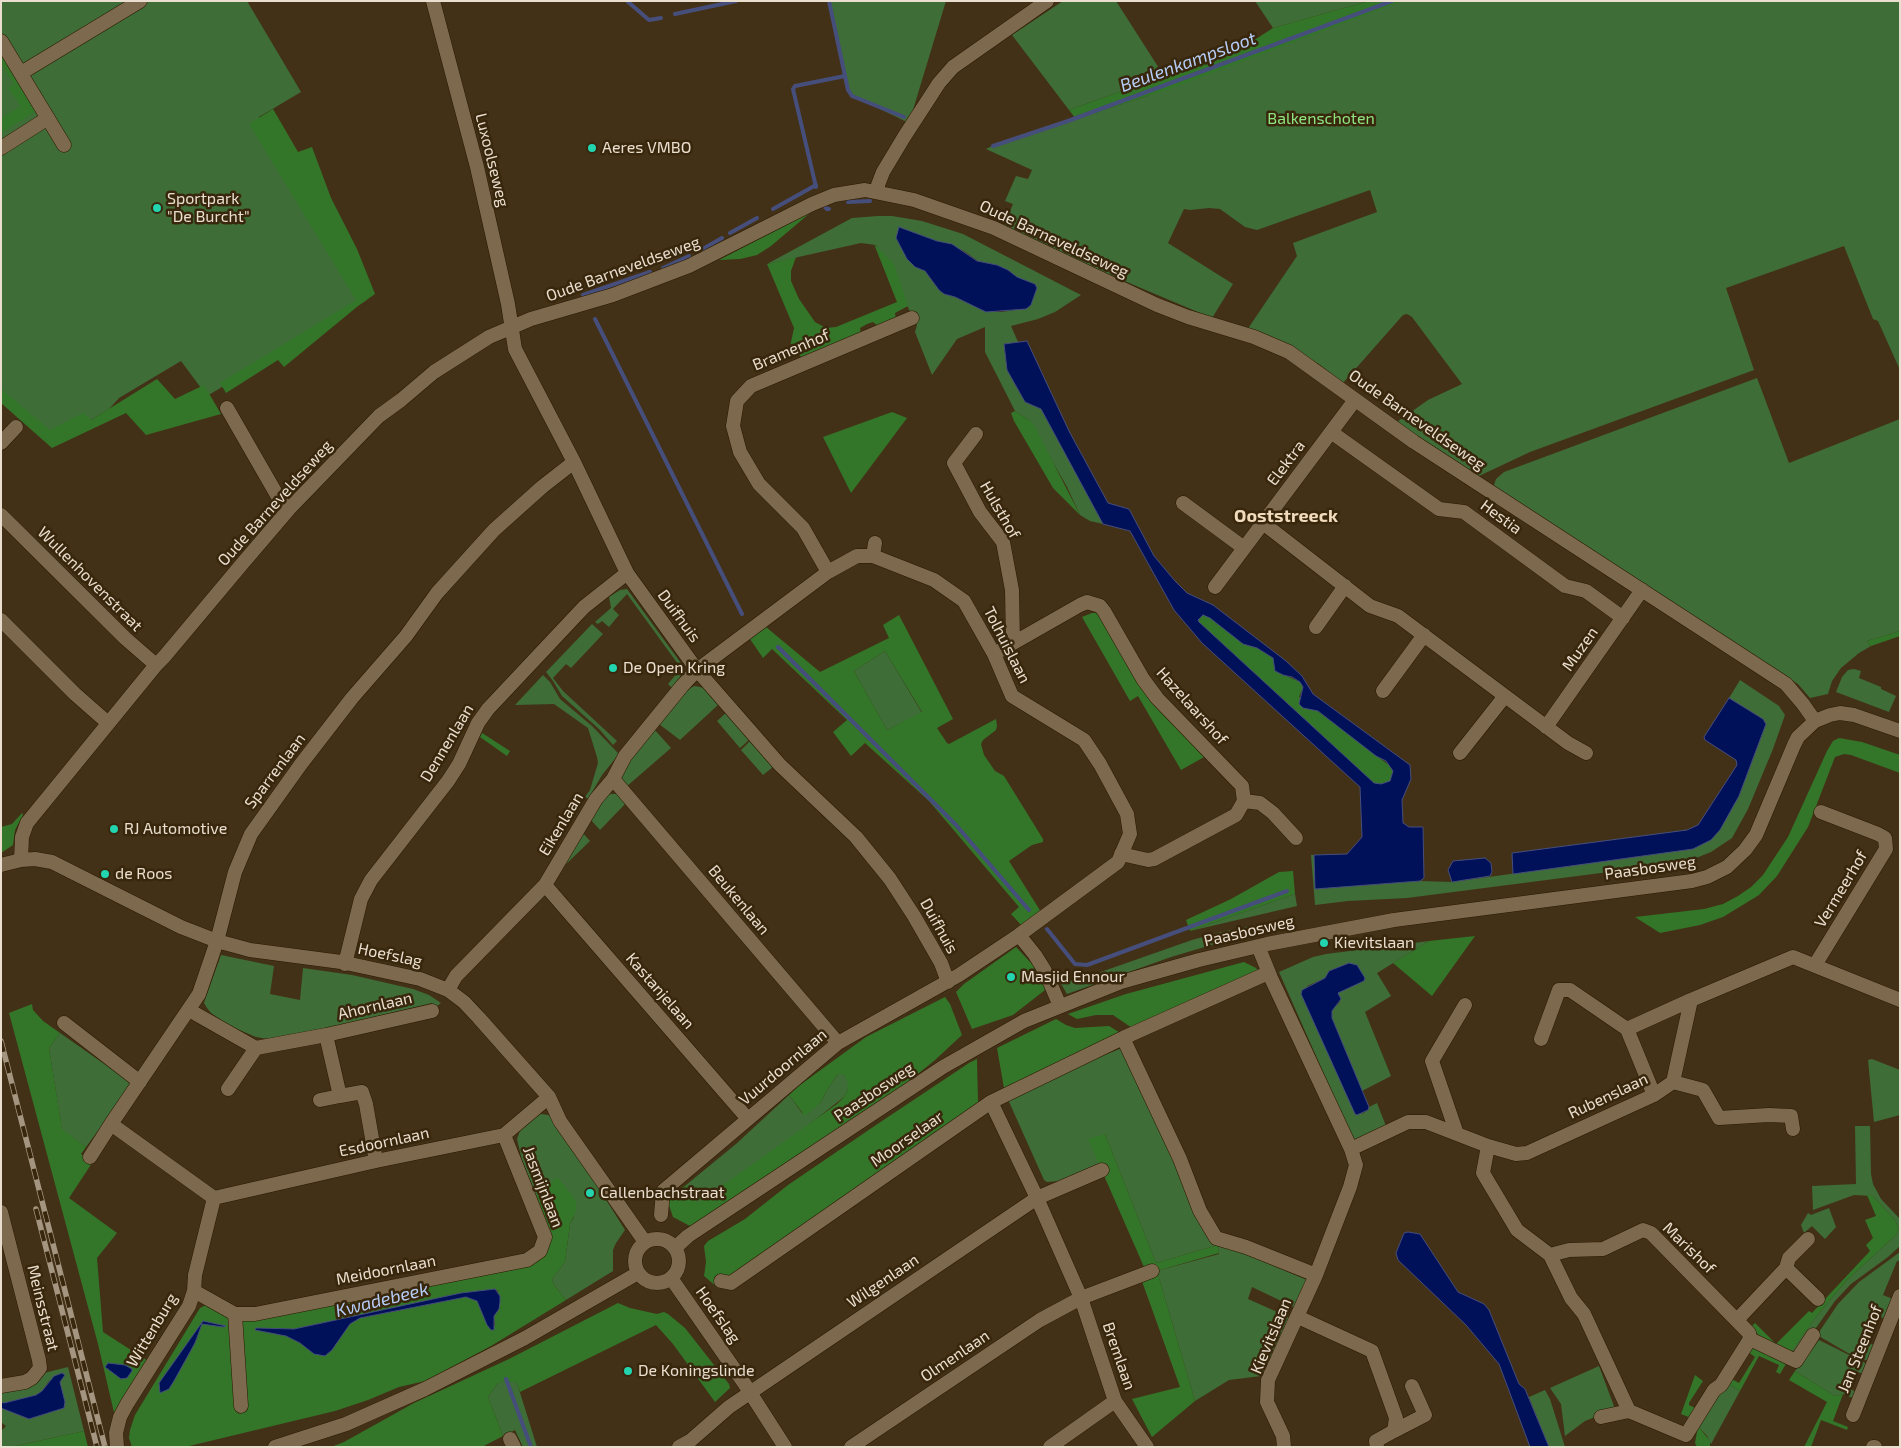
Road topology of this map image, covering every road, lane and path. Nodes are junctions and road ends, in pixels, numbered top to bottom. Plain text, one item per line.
1 (140, 1) edge
2 (433, 1) edge
3 (1048, 1) edge
4 (1, 41) edge
5 (20, 73) junction
6 (48, 118) junction
7 (64, 145) dead end
8 (1, 148) edge
9 (878, 191) junction
10 (912, 318) dead end
11 (511, 328) junction
12 (1355, 400) junction
13 (227, 408) dead end
14 (16, 427) dead end
15 (1331, 432) junction
16 (976, 434) dead end
17 (1, 444) edge
18 (574, 462) junction
19 (1182, 502) dead end
20 (289, 509) junction
21 (1, 516) edge
22 (1263, 523) junction
23 (1244, 548) junction
24 (828, 572) junction
25 (627, 573) junction
26 (1345, 586) junction
27 (1215, 587) dead end
28 (1642, 590) junction
29 (1623, 618) junction
30 (1, 620) edge
31 (1316, 627) dead end
32 (1424, 635) junction
33 (1013, 643) junction
34 (994, 654) junction
35 (156, 665) junction
36 (697, 670) junction
37 (1383, 691) dead end
38 (1505, 696) junction
39 (1815, 721) junction
40 (108, 724) junction
41 (1546, 727) junction
42 (1900, 731) edge
43 (1460, 753) dead end
44 (1586, 753) dead end
45 (613, 779) junction
46 (1244, 801) junction
47 (1821, 812) dead end
48 (1296, 838) dead end
49 (1121, 854) junction
50 (21, 860) junction
51 (1, 866) edge
52 (545, 885) junction
53 (1019, 934) junction
54 (217, 941) junction
55 (1258, 946) junction
56 (346, 964) junction
57 (1815, 965) junction
58 (1268, 974) junction
59 (953, 978) junction
60 (448, 990) junction
61 (1691, 1000) junction
62 (1900, 1000) edge
63 (1465, 1005) dead end
64 (1060, 1006) junction
65 (189, 1010) junction
66 (432, 1011) dead end
67 (64, 1022) dead end
68 (1627, 1029) junction
69 (326, 1035) junction
70 (1123, 1038) junction
71 (1541, 1039) dead end
72 (838, 1043) junction
73 (256, 1048) junction
74 (140, 1082) junction
75 (1673, 1082) junction
76 (228, 1089) dead end
77 (1654, 1095) junction
78 (340, 1096) junction
79 (549, 1097) junction
80 (320, 1100) dead end
81 (991, 1102) junction
82 (748, 1119) junction
83 (111, 1124) junction
84 (1793, 1129) dead end
85 (1457, 1134) junction
86 (504, 1135) junction
87 (1488, 1146) junction
88 (1351, 1149) junction
89 (90, 1157) dead end
90 (376, 1161) junction
91 (1102, 1170) dead end
92 (214, 1198) junction
93 (1038, 1198) junction
94 (1, 1212) edge
95 (660, 1215) dead end
96 (1808, 1239) dead end
97 (645, 1242) junction
98 (676, 1247) junction
99 (540, 1251) joint
100 (1550, 1255) junction
101 (1786, 1268) junction
102 (1152, 1271) dead end
103 (638, 1273) junction
104 (1316, 1275) junction
105 (672, 1278) junction
106 (721, 1281) dead end
107 (194, 1291) junction
108 (1900, 1296) edge
109 (1081, 1298) junction
110 (1818, 1299) dead end
111 (235, 1314) junction
112 (1298, 1317) junction
113 (1737, 1320) junction
114 (1813, 1335) dead end
115 (1750, 1339) junction
116 (1, 1386) edge
117 (1412, 1386) dead end
118 (749, 1393) junction
119 (1115, 1401) junction
120 (241, 1406) dead end
121 (1628, 1411) junction
122 (1853, 1415) dead end
123 (1601, 1417) dead end
124 (1394, 1431) junction
125 (1283, 1441) edge
126 (117, 1447) edge
127 (275, 1447) edge
128 (679, 1447) edge
129 (785, 1447) edge
130 (851, 1447) edge
131 (1050, 1447) edge
132 (1147, 1447) edge
133 (1377, 1447) edge

1 - 5 street
2 - 11 street, Luxoolseweg
3 - 9 street
4 - 5 street
5 - 6 street
6 - 7 street
6 - 8 street
9 - 11 street, Oude Barneveldseweg
9 - 12 street, Oude Barneveldseweg
10 - 24 street, Bramenhof
11 - 18 street, Duifhuis
11 - 20 street, Oude Barneveldseweg
12 - 15 street, Elektra
12 - 28 street, Oude Barneveldseweg
13 - 20 street
14 - 17 street
15 - 22 street, Elektra
15 - 29 street, Hestia
16 - 33 street, Hulsthof
18 - 25 street, Duifhuis
18 - 54 street, Sparrenlaan
19 - 23 street
20 - 35 street, Oude Barneveldseweg
21 - 35 street, Wullenhovenstraat
22 - 23 street, Elektra
22 - 26 street
23 - 27 street, Elektra
24 - 34 street, Tolhuislaan
24 - 36 street, Tolhuislaan
25 - 36 street, Duifhuis
25 - 56 street, Dennenlaan
26 - 31 street
26 - 32 street
28 - 29 street, Muzen
28 - 39 street, Oude Barneveldseweg
29 - 41 street, Muzen
30 - 40 street
32 - 37 street
32 - 38 street
33 - 34 street, Hazelaarshof
33 - 46 street, Hazelaarshof
34 - 49 street, Tolhuislaan
35 - 40 street, Oude Barneveldseweg
36 - 45 street, Eikenlaan
36 - 59 street, Duifhuis
38 - 41 street
38 - 43 street
39 - 42 street
39 - 55 street, Paasbosweg
40 - 50 street, Oude Barneveldseweg
41 - 44 street
45 - 52 street, Eikenlaan
45 - 72 street, Beukenlaan
46 - 48 street
46 - 49 street
47 - 57 street, Vermeerhof
49 - 53 street, Tolhuislaan
50 - 51 street
50 - 54 street, Hoefslag
52 - 60 street, Eikenlaan
52 - 82 street, Kastanjelaan
53 - 59 street, Tolhuislaan
53 - 64 street
54 - 56 street, Hoefslag
54 - 65 street, Sparrenlaan
55 - 58 street, Kievitslaan
55 - 64 street, Paasbosweg
56 - 60 street, Hoefslag
57 - 61 street
57 - 62 street
58 - 70 street, Moorselaar
58 - 88 street, Kievitslaan
59 - 72 street, Vuurdoornlaan
60 - 79 street, Hoefslag
61 - 68 street
61 - 75 street, Rubenslaan
63 - 85 street
64 - 98 street, Paasbosweg
65 - 73 street
65 - 74 street, Sparrenlaan
66 - 69 street, Ahornlaan
67 - 74 street
68 - 71 street
68 - 77 street
69 - 73 street, Ahornlaan
69 - 78 street, Ahornlaan
70 - 81 street, Moorselaar
70 - 104 street
72 - 82 street, Vuurdoornlaan
73 - 76 street
74 - 83 street, Sparrenlaan
75 - 77 street, Rubenslaan
75 - 84 street
77 - 87 street, Rubenslaan
78 - 80 street
78 - 90 street
79 - 86 street, Esdoornlaan
79 - 97 street, Hoefslag
81 - 93 street, Bremlaan
81 - 106 street, Moorselaar
82 - 95 street, Vuurdoornlaan
83 - 89 street, Sparrenlaan
83 - 92 street
85 - 87 street, Rubenslaan
85 - 88 street, Rubenslaan
86 - 90 street, Esdoornlaan
86 - 99 street, Jasmijnlaan
87 - 100 street
88 - 104 street, Kievitslaan
90 - 92 street, Esdoornlaan
91 - 93 street
92 - 107 street, Wittenburg
93 - 109 street, Bremlaan
93 - 118 street, Wilgenlaan
94 - 116 street, Meinsstraat
96 - 101 street
97 - 98 street
97 - 103 street
98 - 105 street
99 - 111 street, Meidoornlaan
100 - 113 street, Marishof
100 - 121 street
101 - 110 street
101 - 113 street
102 - 109 street
103 - 105 street
103 - 127 street
104 - 112 street, Kievitslaan
105 - 118 street, Hoefslag
107 - 111 street
107 - 126 street, Wittenburg
108 - 122 street, Jan Steenhof
109 - 119 street, Bremlaan
109 - 130 street, Olmenlaan
111 - 120 street
112 - 124 street
112 - 125 street, Kievitslaan
113 - 115 street, Marishof
114 - 115 street
115 - 121 street
117 - 124 street
118 - 128 street, Wilgenlaan
118 - 129 street, Hoefslag
119 - 131 street
119 - 132 street, Bremlaan
121 - 123 street
124 - 133 street

